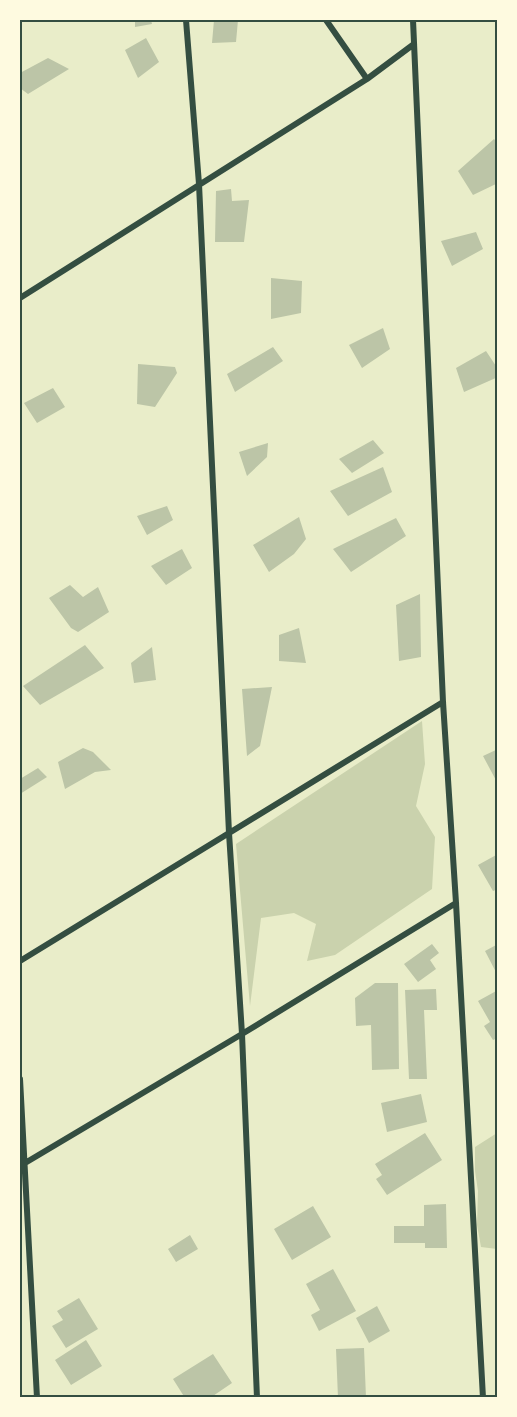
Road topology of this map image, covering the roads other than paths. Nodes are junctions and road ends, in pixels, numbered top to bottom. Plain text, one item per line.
1 (186, 20) edge
2 (326, 20) edge
3 (412, 20) edge
4 (414, 44) junction
5 (367, 79) junction
6 (199, 184) junction
7 (20, 298) edge
8 (443, 702) junction
9 (229, 833) junction
10 (456, 903) junction
11 (20, 961) edge
12 (242, 1034) junction
13 (20, 1079) edge
14 (22, 1165) edge
15 (37, 1398) edge
16 (257, 1398) edge
17 (483, 1398) edge

1 - 6 street
2 - 5 street
3 - 4 street
4 - 5 street
4 - 8 street
5 - 6 street
6 - 7 street
6 - 9 street
8 - 9 street
8 - 10 street
9 - 11 street
9 - 12 street
10 - 12 street
10 - 17 street
12 - 14 street
12 - 16 street
13 - 14 street
14 - 15 street

